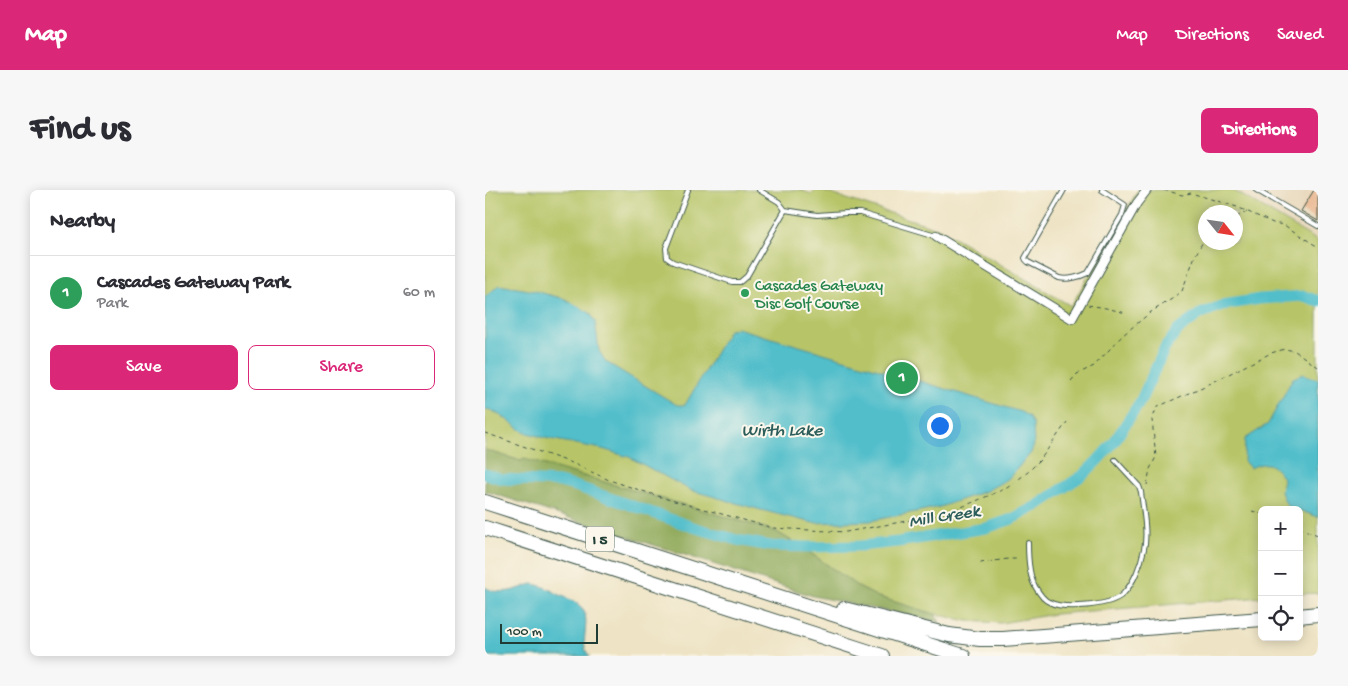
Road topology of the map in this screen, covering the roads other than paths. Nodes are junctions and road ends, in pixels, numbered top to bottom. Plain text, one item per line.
1 (688, 190) edge
2 (759, 190) edge
3 (1064, 190) edge
4 (1102, 190) edge
5 (1147, 190) edge
6 (1256, 190) edge
7 (785, 210) junction
8 (1318, 226) edge
9 (936, 236) joint
10 (1115, 460) dead end
11 (485, 502) edge
12 (485, 528) edge
13 (1028, 543) dead end
14 (793, 601) junction
15 (1318, 614) edge
16 (1303, 616) edge
17 (1258, 619) edge
18 (792, 627) junction
19 (853, 656) edge
20 (882, 656) edge
21 (963, 656) edge

1 - 7 lane
2 - 7 lane
3 - 4 lane
5 - 9 street
6 - 8 lane
7 - 9 lane
10 - 13 lane
11 - 14 highway, I 5
12 - 18 highway, I 5
14 - 17 highway, I 5
14 - 21 highway, I 5
15 - 16 highway
18 - 19 highway
18 - 20 highway, I 5

